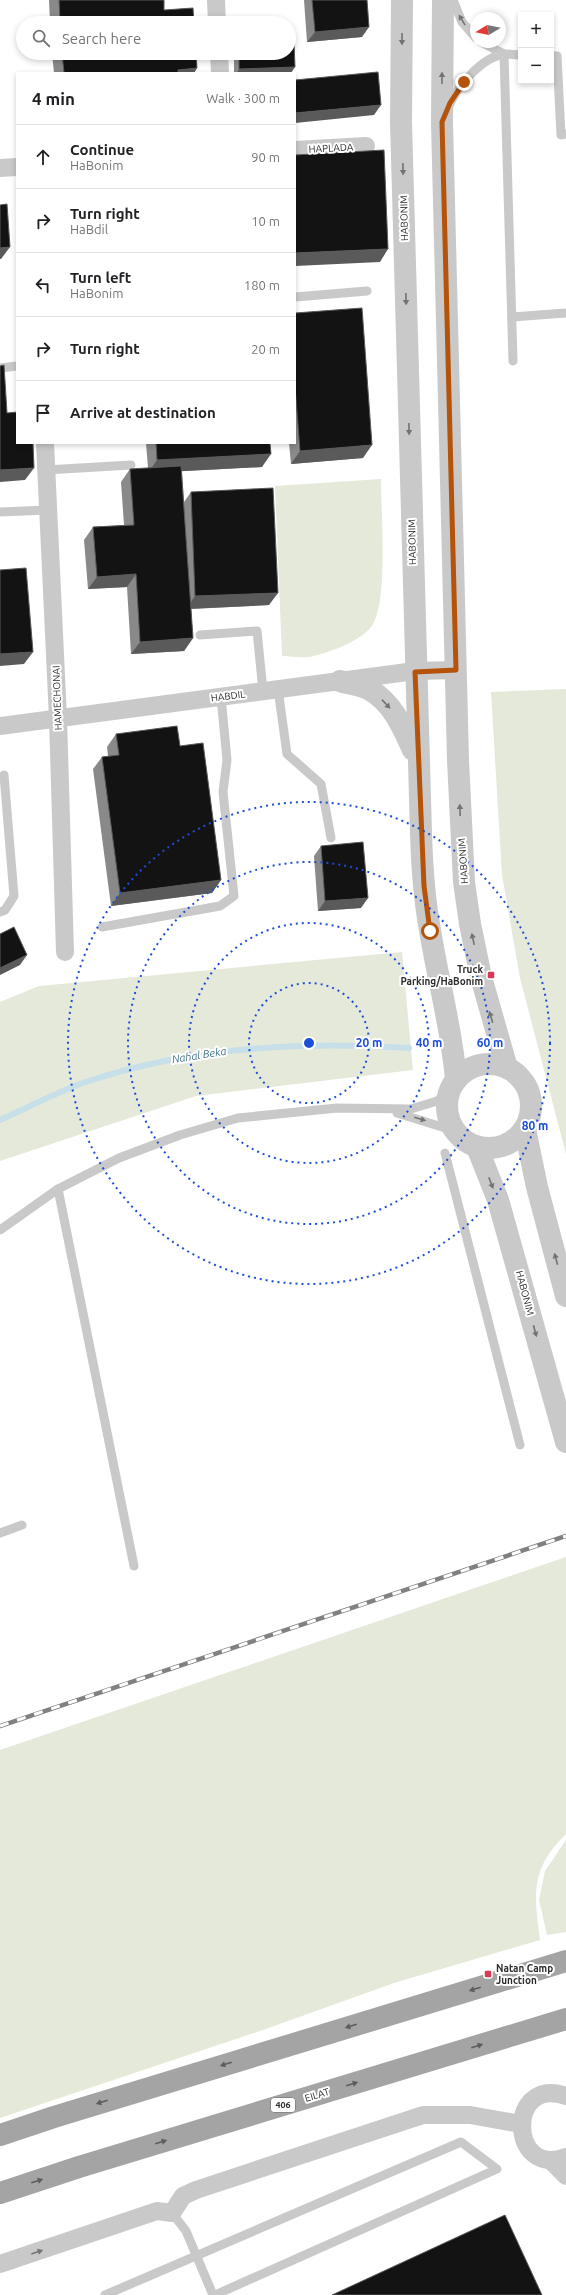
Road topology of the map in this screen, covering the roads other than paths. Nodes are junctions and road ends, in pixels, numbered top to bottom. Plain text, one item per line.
1 (216, 0) edge
2 (402, 0) edge
3 (443, 0) edge
4 (453, 0) edge
5 (217, 16) edge
6 (470, 31) edge
7 (493, 48) edge
8 (504, 54) junction
9 (518, 55) edge
10 (554, 56) edge
11 (219, 60) edge
12 (220, 72) edge
13 (442, 122) junction
14 (566, 134) edge
15 (366, 146) dead end
16 (296, 150) edge
17 (16, 167) edge
18 (0, 168) edge
19 (367, 291) dead end
20 (296, 297) edge
21 (566, 313) edge
22 (512, 317) junction
23 (513, 361) dead end
24 (16, 366) edge
25 (0, 368) edge
26 (45, 444) edge
27 (131, 465) dead end
28 (46, 470) junction
29 (48, 510) junction
30 (0, 512) edge
31 (200, 634) dead end
32 (456, 670) junction
33 (415, 672) junction
34 (340, 681) junction
35 (271, 690) junction
36 (221, 697) junction
37 (58, 718) junction
38 (0, 726) edge
39 (417, 761) junction
40 (4, 775) dead end
41 (4, 825) edge
42 (331, 838) dead end
43 (0, 912) edge
44 (102, 927) dead end
45 (65, 952) dead end
46 (507, 1068) junction
47 (453, 1086) junction
48 (384, 1109) junction
49 (525, 1129) junction
50 (455, 1131) junction
51 (477, 1147) junction
52 (445, 1152) dead end
53 (58, 1189) junction
54 (0, 1230) edge
55 (566, 1296) edge
56 (566, 1442) edge
57 (520, 1445) dead end
58 (22, 1525) dead end
59 (0, 1533) edge
60 (134, 1566) dead end
61 (566, 1961) edge
62 (566, 2019) edge
63 (566, 2096) edge
64 (521, 2124) junction
65 (0, 2135) edge
66 (558, 2158) edge
67 (566, 2176) edge
68 (0, 2193) edge
69 (172, 2214) junction
70 (196, 2255) junction
71 (0, 2264) edge
72 (106, 2295) edge
73 (214, 2295) edge

1 - 5 street
2 -> 33 street, HABONIM
13 -> 3 street, HABONIM
6 -> 4 lane
7 - 8 lane
8 - 9 lane
8 - 13 lane
8 - 22 lane
10 - 14 lane
11 - 12 street
13 - 32 street, HABONIM
15 - 16 street, HAPLADA
17 - 18 street
19 - 20 lane
21 - 22 lane
22 - 23 lane
24 - 25 lane
26 - 28 street, HAMECHONAI
27 - 28 lane
28 - 29 street, HAMECHONAI
29 - 30 lane
29 - 37 street, HAMECHONAI
31 - 35 lane
32 - 33 street, HABDIL
46 -> 32 street, HABONIM
33 - 34 street, HABDIL
33 - 39 street, HABONIM
34 - 35 street, HABDIL
34 -> 39 street
35 - 36 street, HABDIL
35 - 42 lane
36 - 37 street, HABDIL
36 - 44 lane
37 - 38 street, HABDIL
37 - 45 street, HAMECHONAI
39 - 47 street, HABONIM
40 - 41 lane
41 - 43 lane
46 - 47 street
46 - 49 street
47 - 48 lane
47 - 50 street
48 -> 50 lane
48 - 53 lane
49 - 51 street
55 -> 49 street
50 - 51 street
51 -> 56 street, HABONIM
52 - 57 lane
53 - 54 lane
53 - 60 lane
58 - 59 lane
61 -> 65 main road
68 -> 62 main road, EILAT / 406
63 - 64 street
64 - 66 street
64 - 69 street
66 - 67 street
69 - 70 lane
71 -> 69 street
70 - 72 lane
70 - 73 lane
70 - 73 lane

